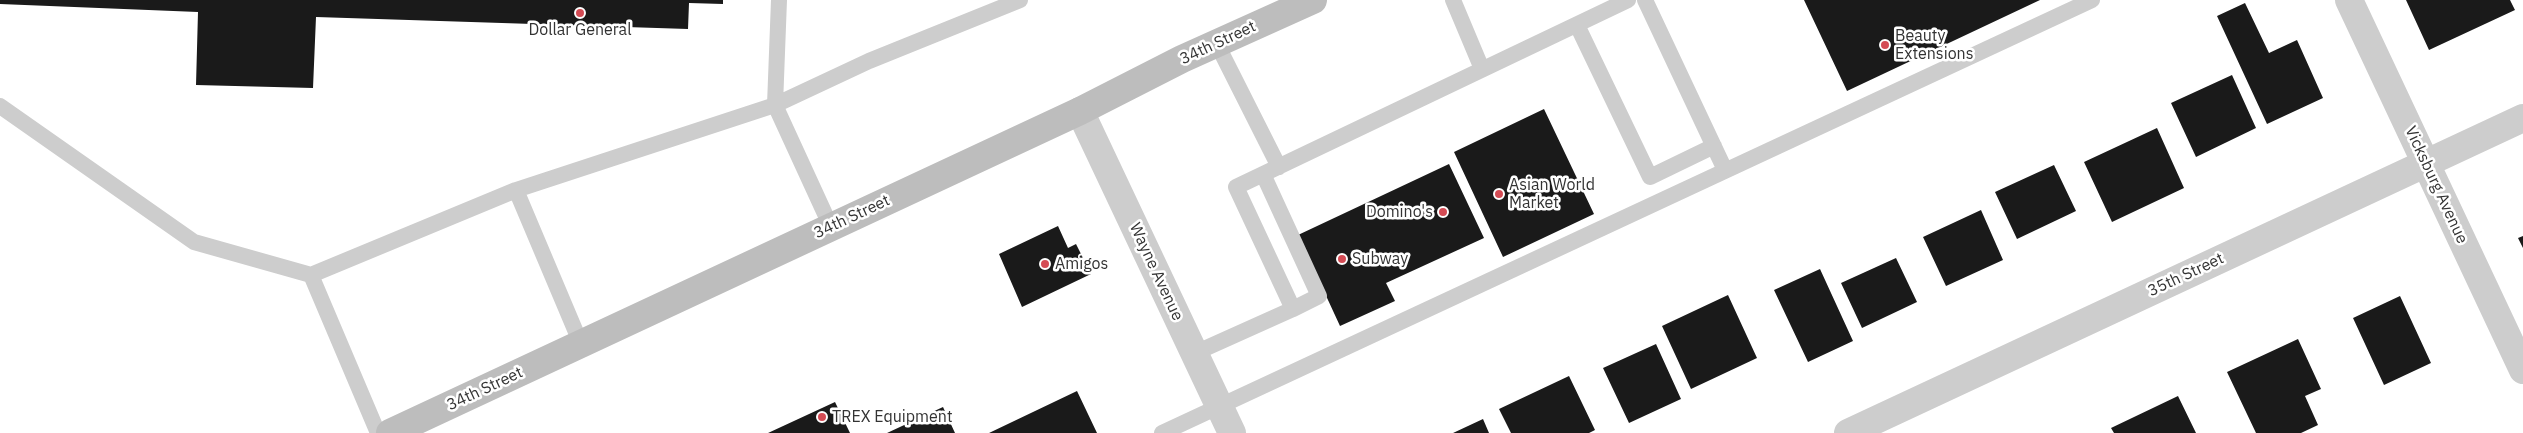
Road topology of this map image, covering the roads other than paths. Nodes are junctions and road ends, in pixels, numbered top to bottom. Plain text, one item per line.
1 (779, 0) edge
2 (1020, 0) edge
3 (1313, 0) edge
4 (1453, 0) edge
5 (1628, 0) edge
6 (1644, 0) edge
7 (2092, 0) edge
8 (2349, 0) edge
9 (1577, 25) junction
10 (1217, 44) junction
11 (1482, 69) junction
12 (775, 105) junction
13 (0, 106) edge
14 (1080, 111) junction
15 (2523, 118) edge
16 (1714, 146) junction
17 (2426, 163) junction
18 (1279, 167) junction
19 (1725, 170) junction
20 (1262, 174) junction
21 (516, 190) junction
22 (831, 227) junction
23 (311, 275) junction
24 (1293, 309) junction
25 (581, 344) junction
26 (1195, 353) junction
27 (2523, 370) edge
28 (1220, 406) junction
29 (378, 433) edge
30 (390, 433) edge
31 (1162, 433) edge
32 (1232, 433) edge
33 (1848, 433) edge

1 - 12 lane
2 - 12 lane
3 - 10 main road, 34th Street
4 - 11 lane
5 - 9 lane
6 - 16 lane
7 - 19 lane
8 - 17 street, Vicksburg Avenue
9 - 11 lane
9 - 16 lane
10 - 14 main road, 34th Street
10 - 18 lane
11 - 18 lane
12 - 21 lane
12 - 22 lane
13 - 23 lane
14 - 22 main road, 34th Street
14 - 26 street, Wayne Avenue
15 - 17 street, 35th Street
16 - 19 lane
17 - 27 street, Vicksburg Avenue
17 - 33 street, 35th Street
18 - 20 lane
19 - 28 lane
20 - 24 lane
20 - 24 lane
21 - 23 lane
21 - 25 lane
22 - 25 main road, 34th Street
23 - 29 lane
24 - 26 lane
25 - 30 main road, 34th Street
26 - 28 street, Wayne Avenue
28 - 31 lane
28 - 32 street, Wayne Avenue

